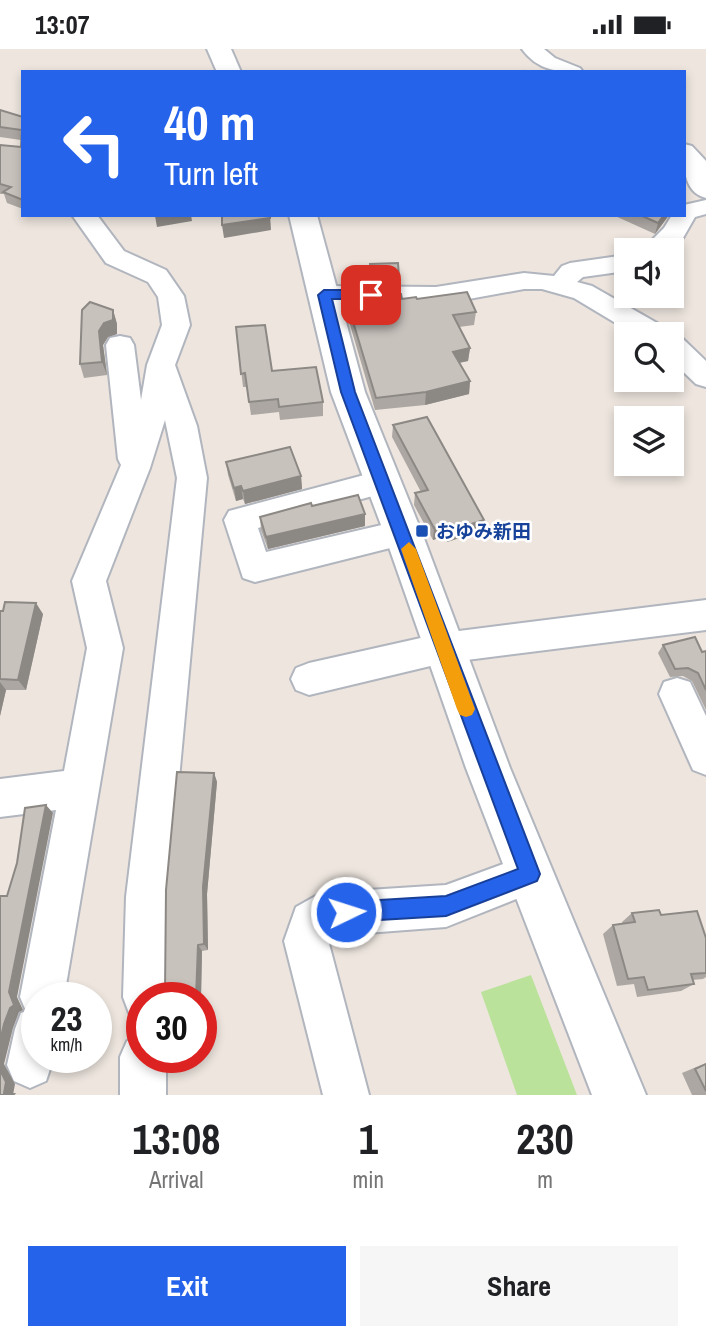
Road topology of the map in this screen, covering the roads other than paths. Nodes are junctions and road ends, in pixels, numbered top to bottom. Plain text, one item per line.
1 (219, 49) edge
2 (532, 49) edge
3 (228, 70) edge
4 (568, 70) edge
5 (686, 154) edge
6 (706, 191) edge
7 (692, 210) edge
8 (86, 217) edge
9 (304, 217) edge
10 (668, 238) edge
11 (614, 265) edge
12 (561, 285) junction
13 (324, 295) junction
14 (634, 322) edge
15 (120, 345) dead end
16 (684, 356) edge
17 (161, 365) junction
18 (706, 377) edge
19 (135, 468) junction
20 (383, 482) junction
21 (403, 533) junction
22 (706, 615) edge
23 (443, 648) junction
24 (309, 679) dead end
25 (677, 694) dead end
26 (706, 757) edge
27 (80, 788) junction
28 (0, 798) edge
29 (530, 874) junction
30 (45, 982) edge
31 (145, 982) edge
32 (144, 1073) edge
33 (143, 1095) edge
34 (346, 1095) edge
35 (619, 1095) edge

1 - 3 street
2 - 4 street
5 - 6 street
7 - 10 street
8 - 17 street
9 - 13 street
11 - 12 street
12 - 13 street
12 - 14 street
13 - 20 street
15 - 19 street
16 - 18 street
17 - 19 street
17 - 31 street
19 - 27 street
20 - 21 street
20 - 21 street
21 - 23 street
22 - 23 street
23 - 24 street
23 - 29 street
25 - 26 street
27 - 28 street
27 - 30 street
29 - 34 street
29 - 35 street
32 - 33 street

